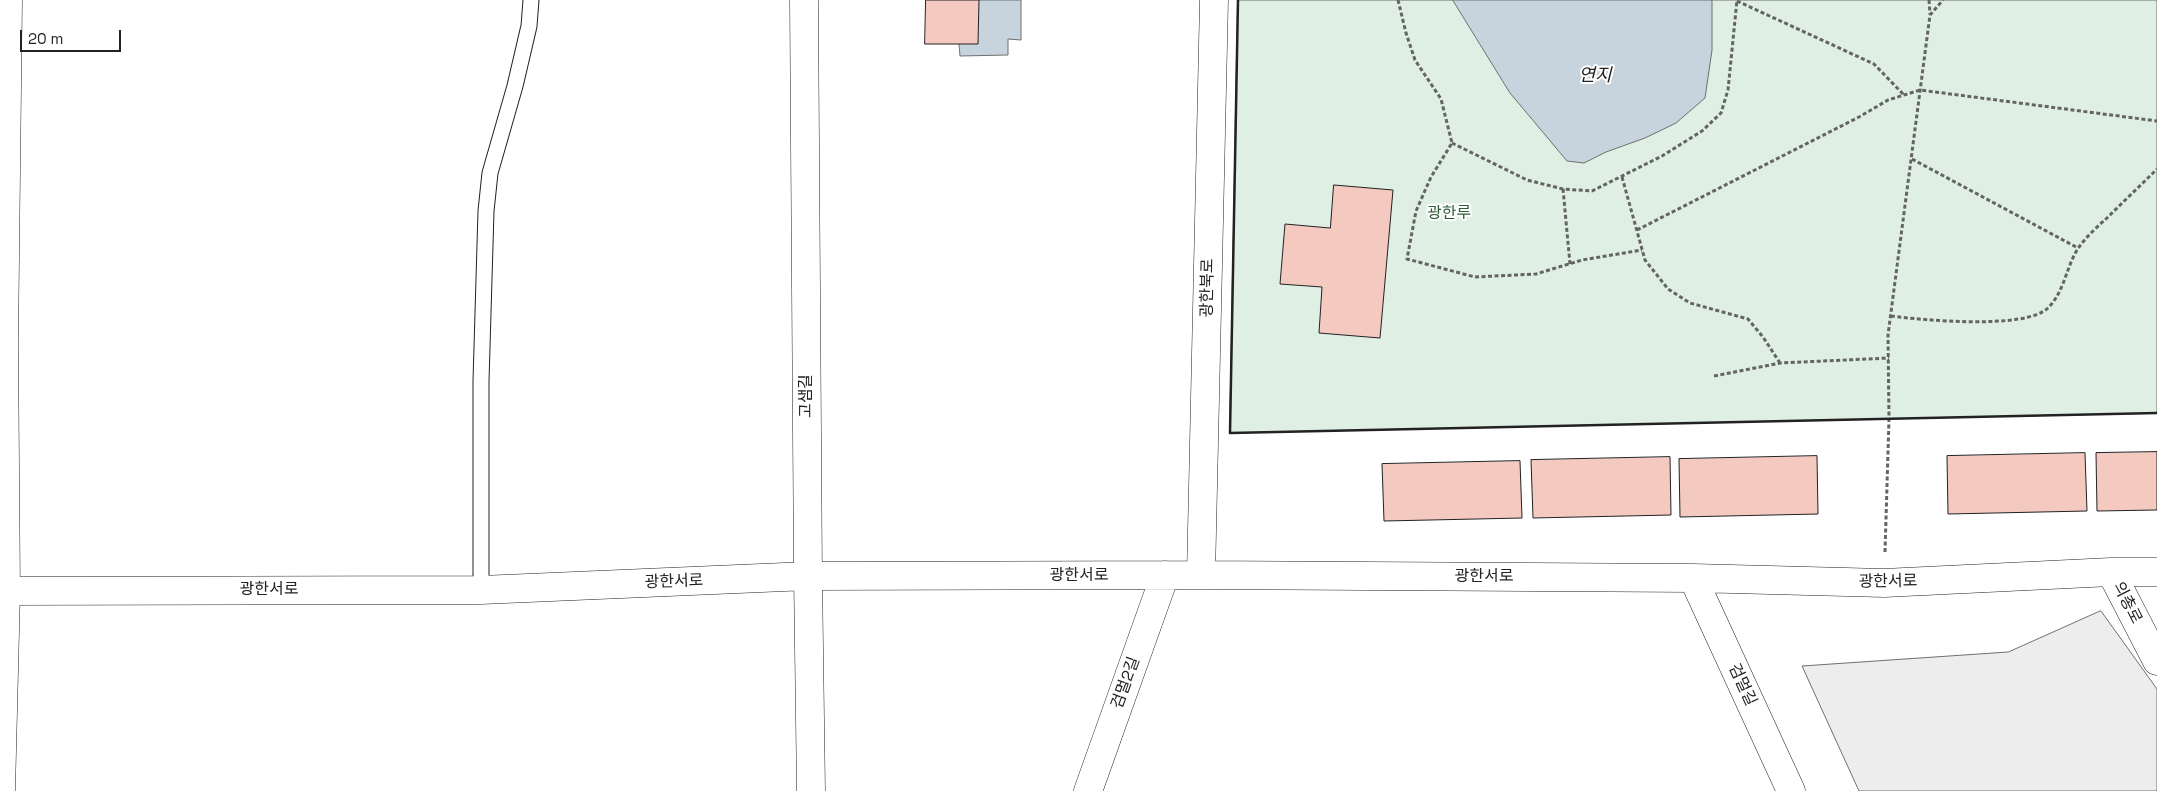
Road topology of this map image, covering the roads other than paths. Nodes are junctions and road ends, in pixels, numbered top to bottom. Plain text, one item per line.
1 (8, 0) edge
2 (531, 0) edge
3 (804, 0) edge
4 (1214, 0) edge
5 (3, 94) edge
6 (2, 343) edge
7 (2111, 572) junction
8 (2157, 572) edge
9 (1164, 575) junction
10 (1201, 575) junction
11 (808, 576) junction
12 (1693, 578) junction
13 (481, 590) junction
14 (3, 591) edge
15 (2157, 661) edge
16 (2, 791) edge
17 (811, 791) edge
18 (1088, 791) edge
19 (1791, 791) edge

1 - 5 street
2 - 13 lane
3 - 11 street, 고샘길
4 - 10 street, 광한북로
5 - 6 street
6 - 14 street
7 - 8 street, 광한서로
7 - 12 street, 광한서로
7 - 15 street, 의총로
9 - 10 street, 광한서로
9 - 11 street, 광한서로
9 - 18 street, 검멀2길
10 - 12 street, 광한서로
11 - 13 street, 광한서로
11 - 17 street, 고샘길
12 - 19 street, 검멀길
13 - 14 street, 광한서로
14 - 16 street

